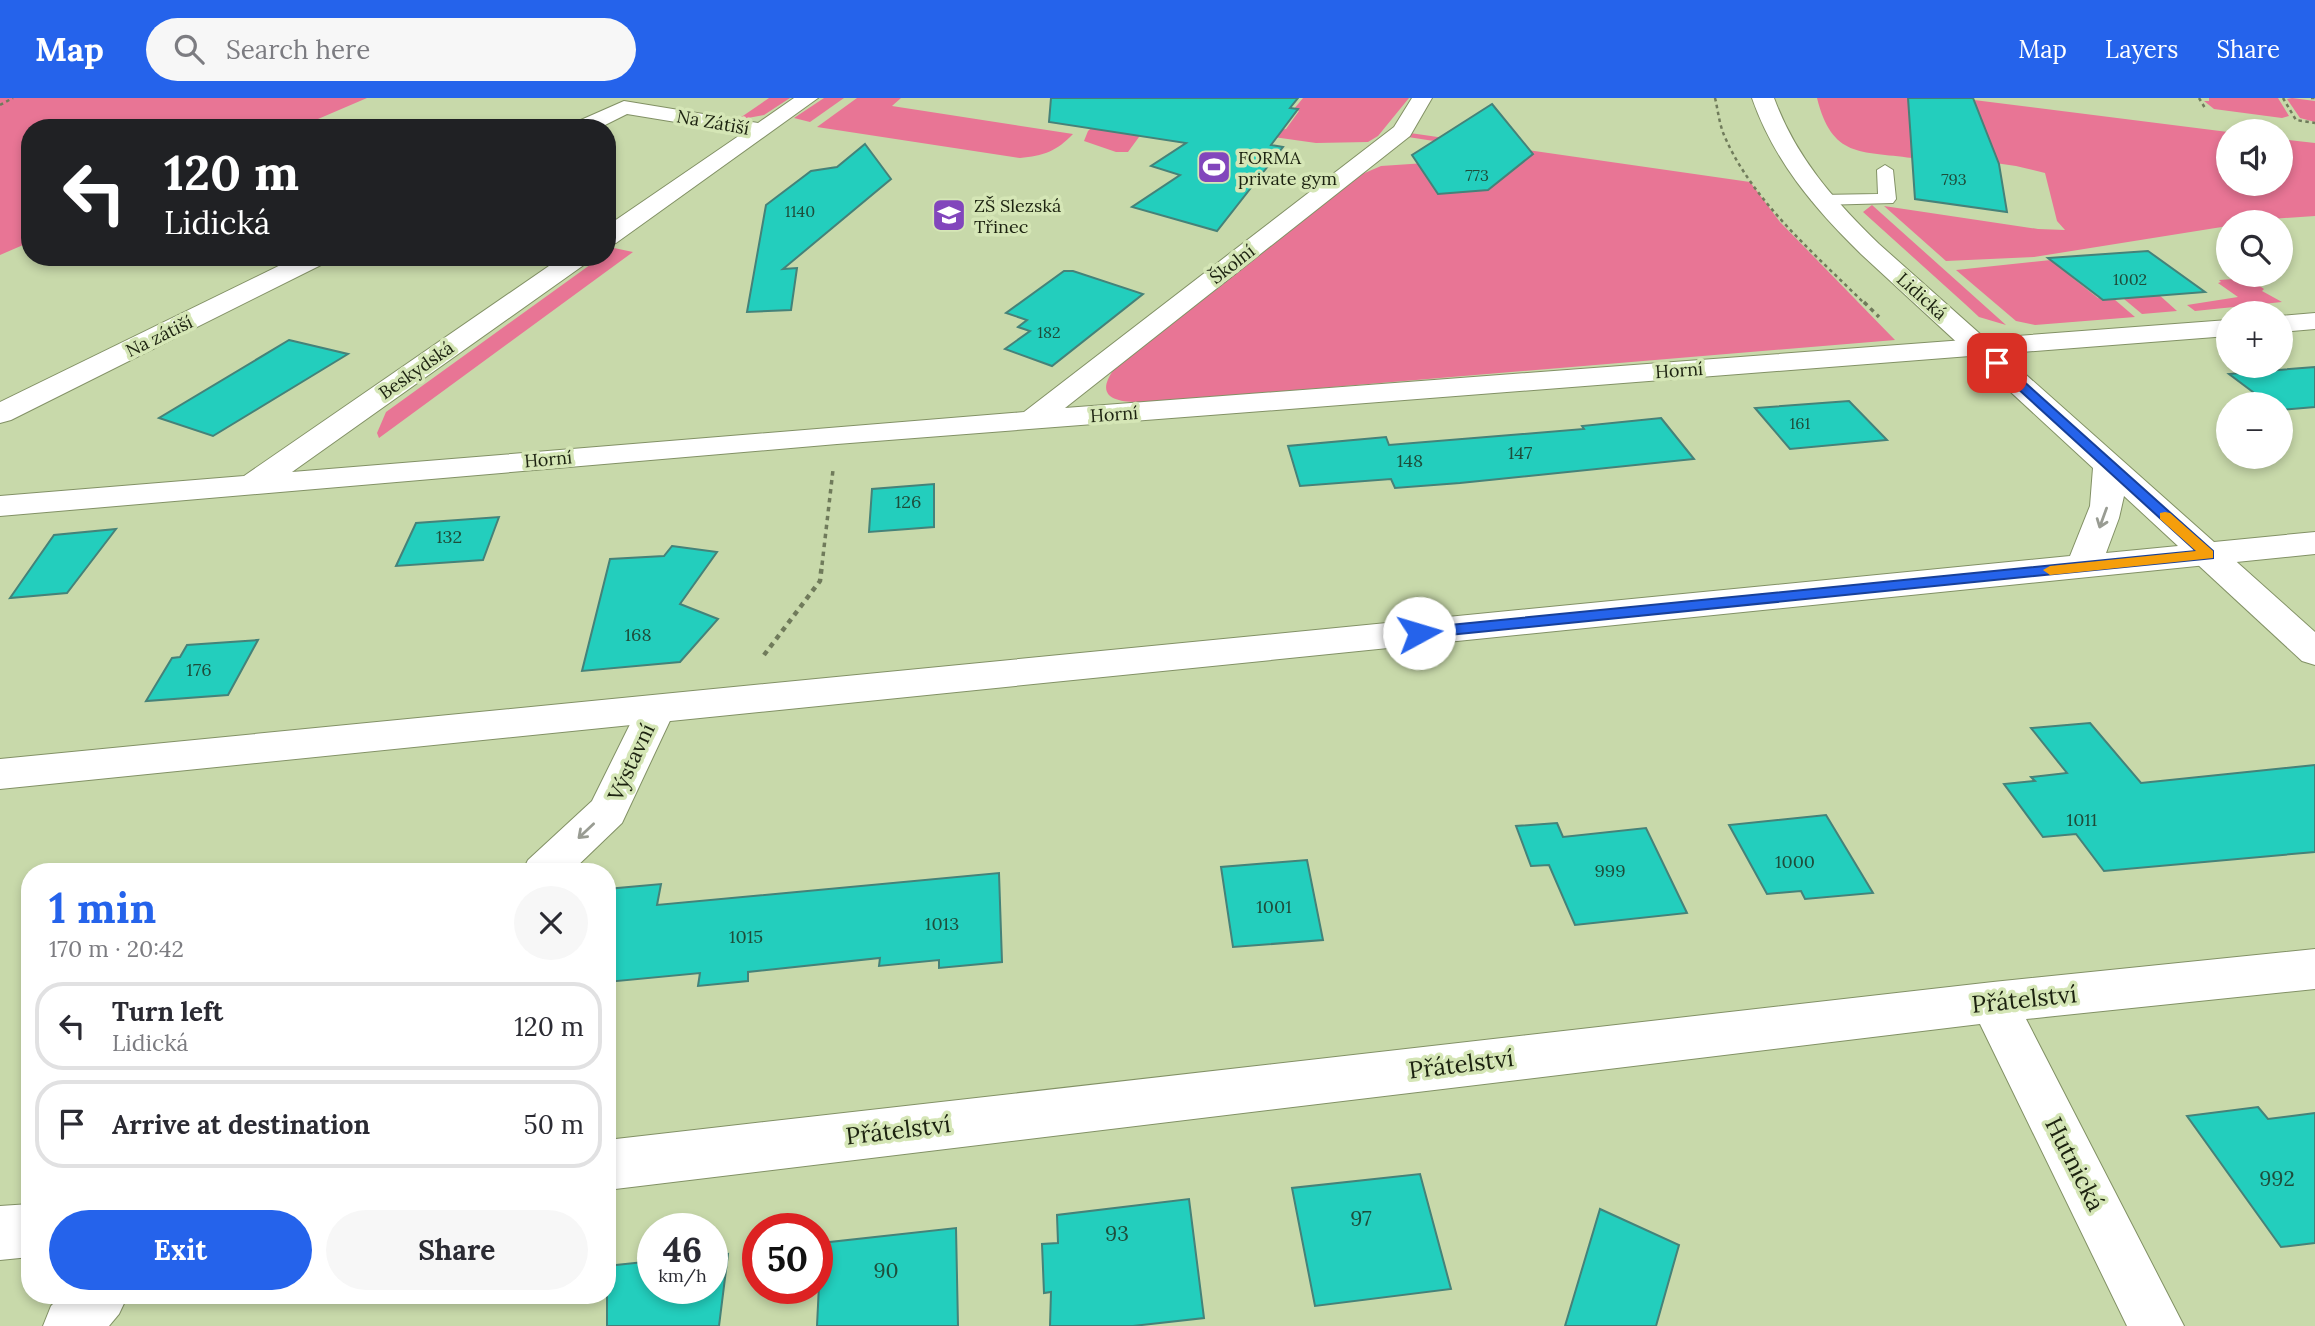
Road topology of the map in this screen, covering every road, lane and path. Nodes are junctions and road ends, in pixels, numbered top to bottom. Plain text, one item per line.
1 (13, 98) edge
2 (808, 98) edge
3 (1422, 98) edge
4 (1763, 98) edge
5 (2199, 98) edge
6 (2283, 98) edge
7 (0, 105) edge
8 (2205, 108) dead end
9 (600, 119) edge
10 (2315, 123) edge
11 (762, 130) junction
12 (1885, 170) dead end
13 (1820, 200) junction
14 (616, 232) edge
15 (300, 266) edge
16 (566, 266) edge
17 (2315, 321) edge
18 (2293, 323) edge
19 (2216, 329) edge
20 (1978, 346) junction
21 (0, 414) edge
22 (1032, 420) junction
23 (833, 465) dead end
24 (2109, 465) junction
25 (253, 484) junction
26 (0, 506) edge
27 (2315, 543) edge
28 (2208, 555) junction
29 (2082, 567) junction
30 (2315, 652) edge
31 (728, 702) junction
32 (656, 710) junction
33 (0, 774) edge
34 (553, 863) edge
35 (2315, 969) edge
36 (1993, 1002) junction
37 (616, 1163) edge
38 (21, 1231) edge
39 (0, 1233) edge
40 (92, 1304) edge
41 (71, 1326) edge
42 (2156, 1326) edge

1 - 7 path
2 - 11 street
3 - 22 street, Školní
4 - 13 street, Lidická
5 - 8 path
6 - 10 path
9 - 11 street, Na Zátiší
11 - 14 street
12 - 13 lane
13 - 20 street, Lidická
15 - 21 street, Na zátiší
16 - 25 street, Beskydská
17 - 18 street
19 - 20 street, Horní
20 - 22 street, Horní
20 - 24 street, Lidická
22 - 25 street, Horní
23 - 31 path
24 - 28 street, Lidická
24 -> 29 street
25 - 26 street, Horní
27 - 28 street
28 - 29 street
28 - 30 street, Lidická
29 - 31 street
31 - 32 street
32 - 33 street
32 -> 34 street, Výstavní
35 - 36 street, Přátelství
36 - 37 street, Přátelství
36 - 42 street, Hutnická
38 - 39 street
40 - 41 street

